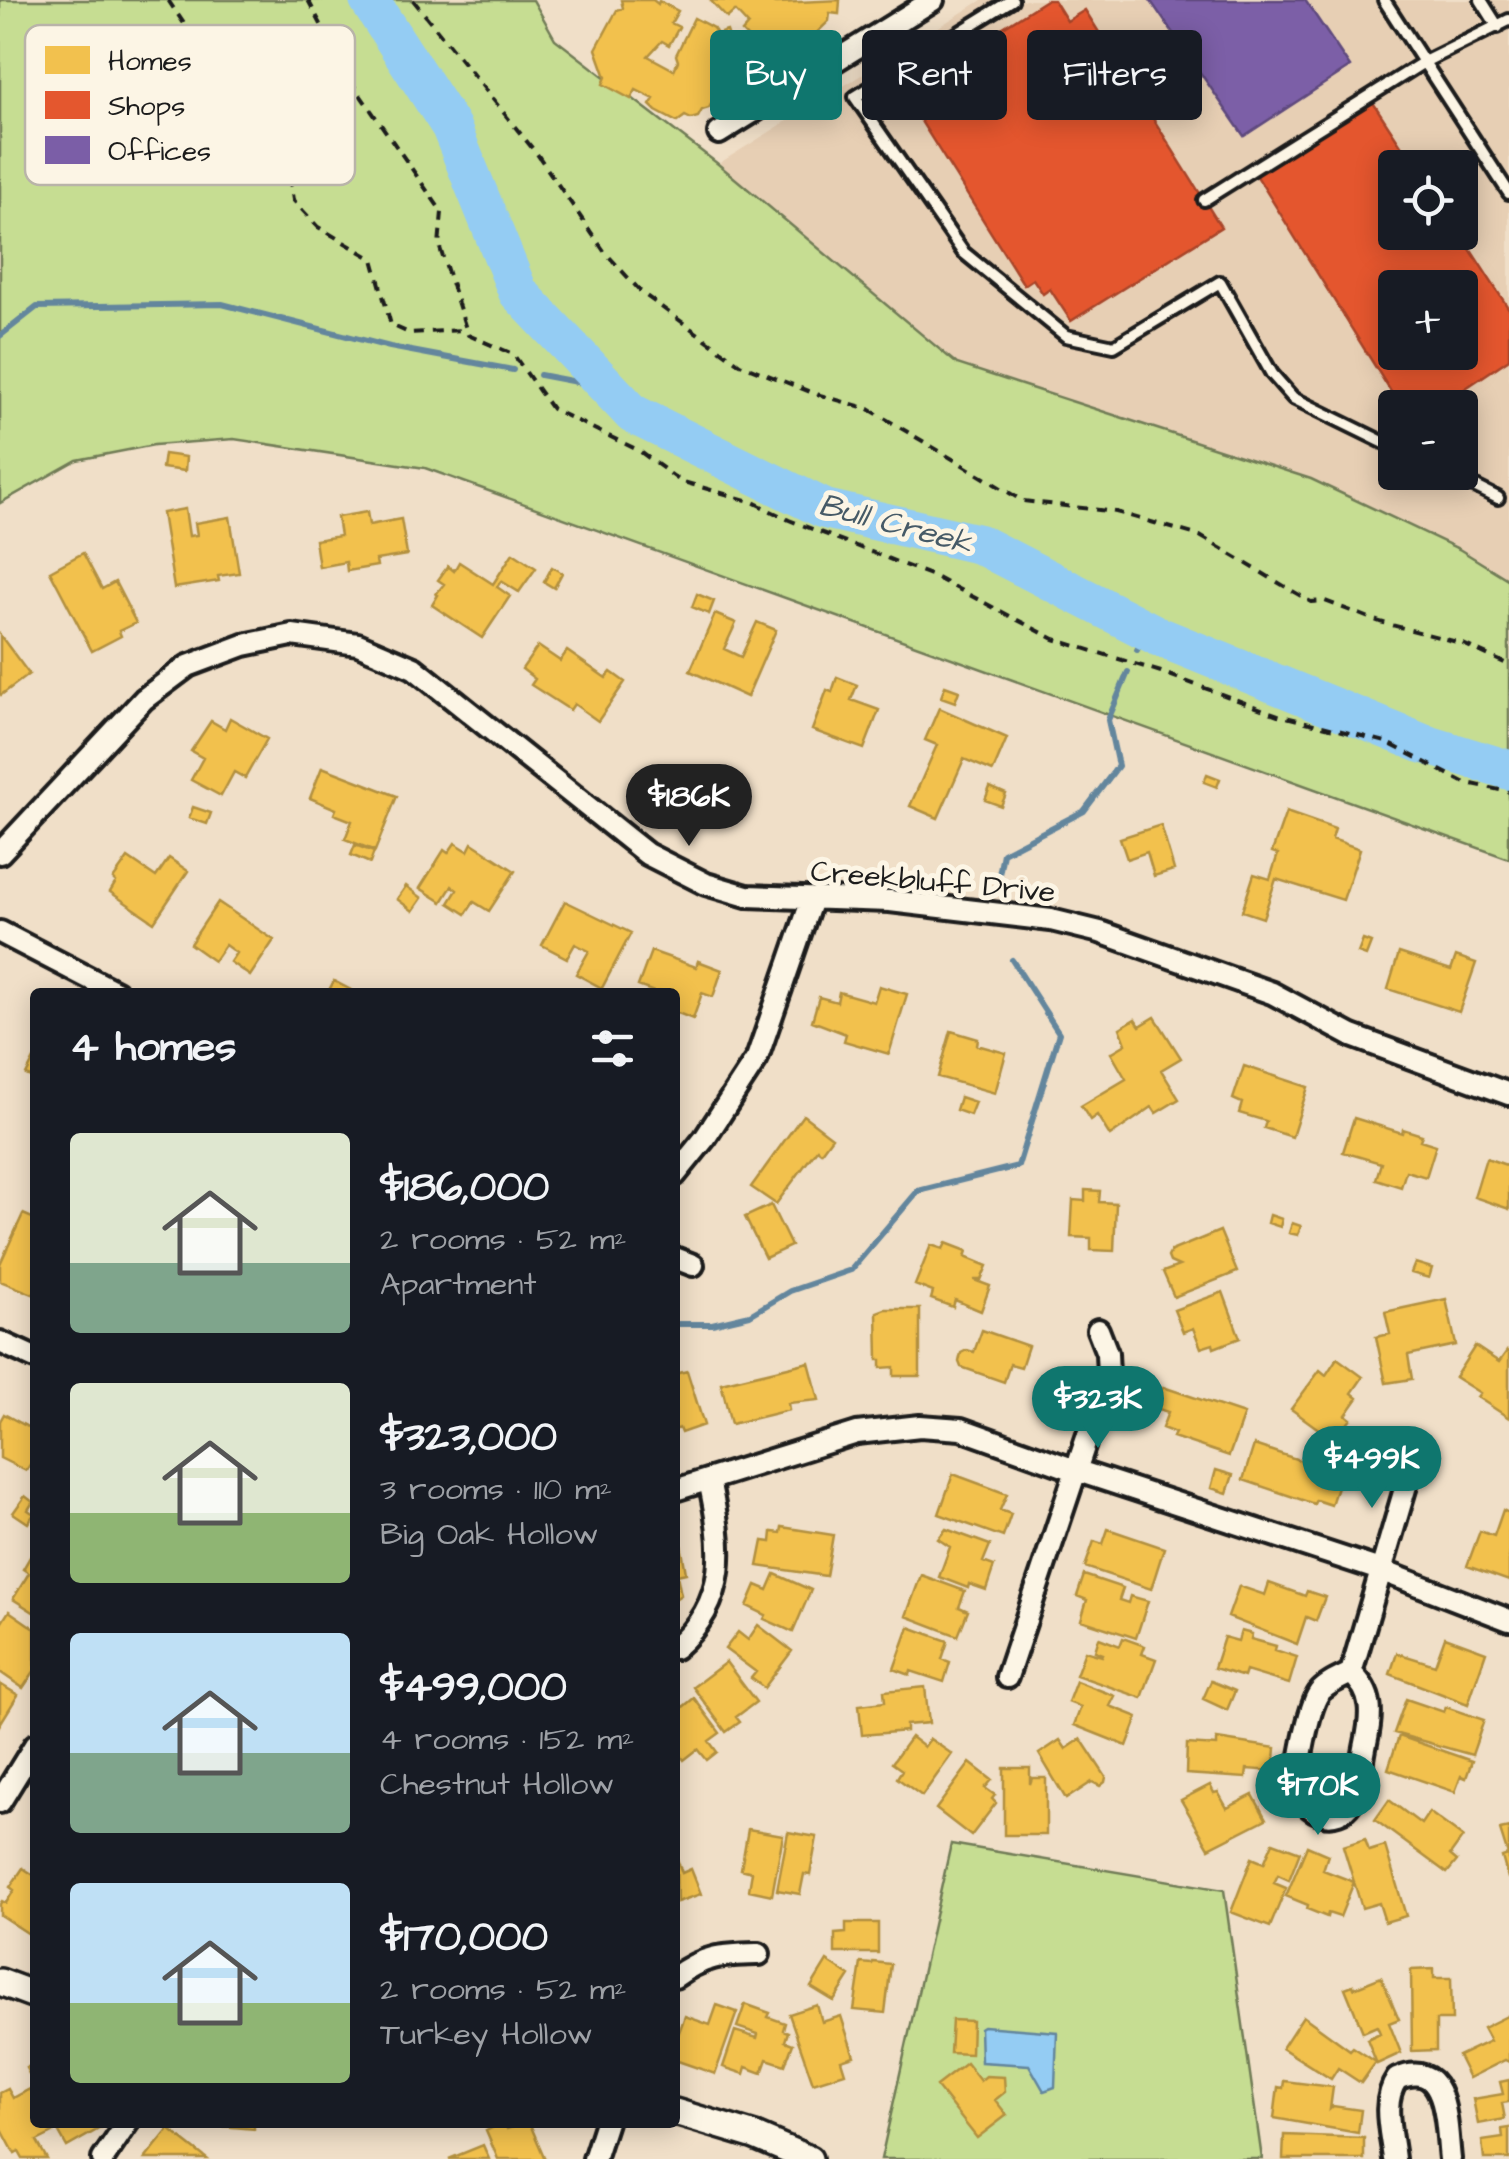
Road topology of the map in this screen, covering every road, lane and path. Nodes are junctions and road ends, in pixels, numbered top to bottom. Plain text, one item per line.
1 (168, 0) edge
2 (308, 0) edge
3 (413, 0) edge
4 (933, 0) edge
5 (1012, 0) edge
6 (1384, 0) edge
7 (1481, 0) edge
8 (1509, 20) edge
9 (185, 25) edge
10 (321, 25) edge
11 (1498, 27) junction
12 (1424, 62) junction
13 (355, 87) edge
14 (718, 133) dead end
15 (291, 185) edge
16 (1509, 193) edge
17 (1204, 200) dead end
18 (466, 330) junction
19 (1378, 440) edge
20 (1478, 488) edge
21 (1498, 498) dead end
22 (1509, 664) edge
23 (1509, 792) edge
24 (0, 853) edge
25 (812, 900) junction
26 (0, 932) edge
27 (108, 988) edge
28 (1509, 1094) edge
29 (680, 1169) edge
30 (1098, 1330) dead end
31 (0, 1342) edge
32 (30, 1356) edge
33 (1412, 1466) dead end
34 (1078, 1471) junction
35 (708, 1480) junction
36 (680, 1488) edge
37 (1380, 1570) junction
38 (1509, 1620) edge
39 (680, 1642) edge
40 (1352, 1673) junction
41 (1007, 1677) dead end
42 (30, 1753) edge
43 (0, 1802) edge
44 (759, 1954) dead end
45 (680, 1973) edge
46 (0, 1982) edge
47 (30, 1993) edge
48 (680, 2114) edge
49 (124, 2128) edge
50 (604, 2128) edge
51 (782, 2154) edge
52 (103, 2159) edge
53 (594, 2159) edge
54 (809, 2159) edge
55 (1394, 2159) edge
56 (1450, 2159) edge

1 - 9 path
2 - 10 path
3 - 22 path
4 - 14 street
5 - 19 lane
6 - 12 lane
7 - 11 lane
8 - 11 lane
11 - 12 lane
12 - 16 lane
12 - 17 lane
13 - 18 path
15 - 18 path
18 - 23 path
20 - 21 lane
24 - 25 street, Creekbluff Drive
25 - 28 street, Creekbluff Drive
25 - 29 street
26 - 27 street
30 - 34 street
31 - 32 street
33 - 37 street
34 - 35 street
34 - 37 street
34 - 41 street
35 - 36 street
35 - 39 street
37 - 38 street
37 - 40 street
40 - 40 street
42 - 43 street
44 - 45 street
46 - 47 street
48 - 51 street
49 - 52 street
50 - 53 street
51 - 54 street
55 - 56 street

